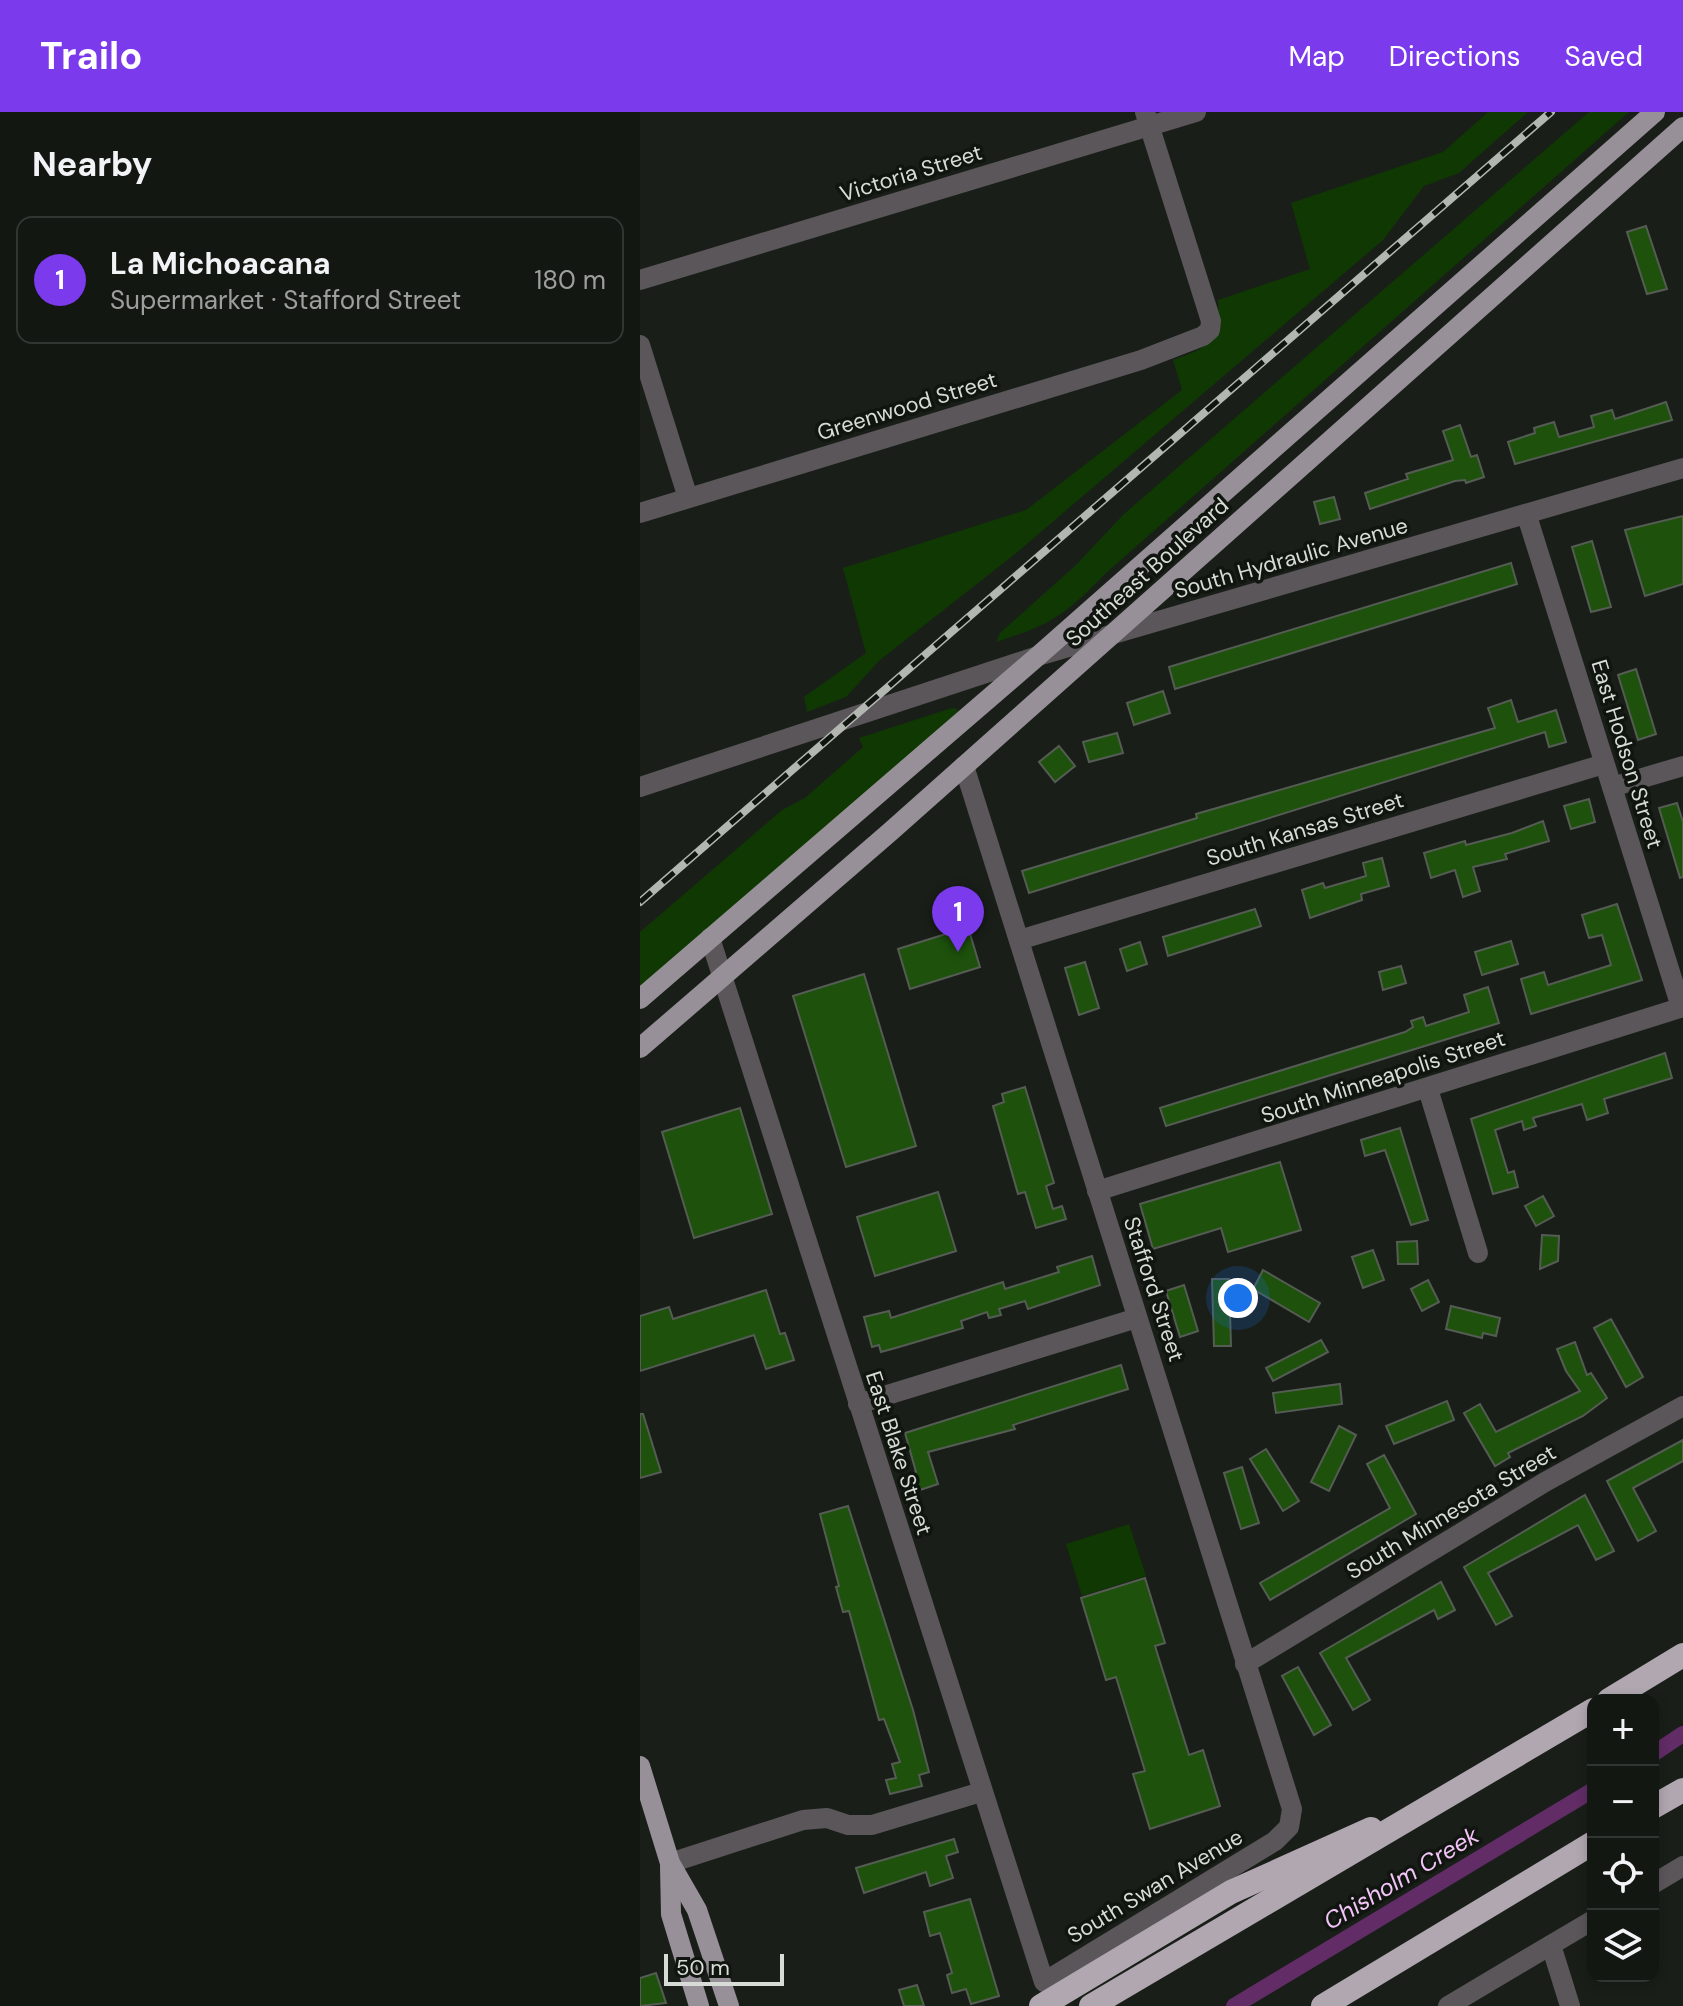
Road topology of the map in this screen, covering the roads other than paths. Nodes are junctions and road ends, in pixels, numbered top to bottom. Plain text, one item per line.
1 (1196, 112) edge
2 (1655, 112) edge
3 (1148, 119) edge
4 (1683, 127) edge
5 (640, 280) edge
6 (640, 345) edge
7 (1683, 468) edge
8 (688, 498) junction
9 (640, 513) edge
10 (1527, 516) junction
11 (1114, 634) junction
12 (1038, 656) junction
13 (1604, 764) junction
14 (964, 766) junction
15 (1683, 766) edge
16 (640, 787) edge
17 (1612, 787) junction
18 (710, 938) junction
19 (1019, 940) junction
20 (723, 979) junction
21 (640, 999) edge
22 (1682, 1007) edge
23 (640, 1048) edge
24 (1428, 1089) junction
25 (1097, 1191) junction
26 (1478, 1253) dead end
27 (1137, 1318) junction
28 (858, 1404) junction
29 (1683, 1406) edge
30 (1683, 1655) edge
31 (1245, 1664) junction
32 (1619, 1694) edge
33 (1587, 1714) edge
34 (640, 1766) edge
35 (1683, 1790) edge
36 (981, 1792) junction
37 (1659, 1804) edge
38 (646, 1807) edge
39 (1427, 1811) junction
40 (1289, 1827) joint
41 (1587, 1847) edge
42 (670, 1863) junction
43 (1683, 1866) edge
44 (1659, 1880) edge
45 (1587, 1924) edge
46 (1440, 1935) junction
47 (1551, 1945) junction
48 (1042, 1994) edge
49 (699, 2006) edge
50 (729, 2006) edge
51 (1091, 2006) edge
52 (1323, 2006) edge
53 (1340, 2006) edge
54 (1448, 2006) edge
55 (1570, 2006) edge

1 - 3 street, Victoria Street
2 - 12 main road, Southeast Boulevard
3 - 5 street, Victoria Street
3 - 8 street, Greenwood Street
4 - 11 main road, Southeast Boulevard
6 - 8 street
7 - 10 street, South Hydraulic Avenue
8 - 9 street, Greenwood Street
10 - 11 street, South Hydraulic Avenue
10 - 13 street, East Hodson Street
11 - 12 street, South Hydraulic Avenue
11 - 14 main road, Southeast Boulevard
12 - 16 street, South Hydraulic Avenue
12 - 18 main road, Southeast Boulevard
13 - 17 street, East Hodson Street
13 - 19 street, South Kansas Street
14 - 19 street, Stafford Street
14 - 20 main road, Southeast Boulevard
15 - 17 street
17 - 22 street, East Hodson Street
18 - 20 street, East Blake Street
18 - 21 main road, Southeast Boulevard
19 - 25 street, Stafford Street
20 - 23 main road, Southeast Boulevard
20 - 28 street, East Blake Street
22 - 24 street, South Minneapolis Street
24 - 25 street, South Minneapolis Street
24 - 26 street
25 - 27 street, Stafford Street
27 - 28 street
27 - 31 street, Stafford Street
28 - 36 street, East Blake Street
29 - 31 street, South Minnesota Street
30 - 32 highway
31 - 40 street, Stafford Street
33 - 39 highway
34 - 38 main road
35 - 37 highway
36 - 42 street
36 - 48 street, East Blake Street
38 - 42 main road
39 - 48 highway
39 - 51 highway
40 - 48 street, South Swan Avenue
41 - 46 highway
42 - 49 main road
42 - 50 main road
43 - 44 street
45 - 47 street
46 - 52 highway
46 - 53 highway
47 - 54 street
47 - 55 street

